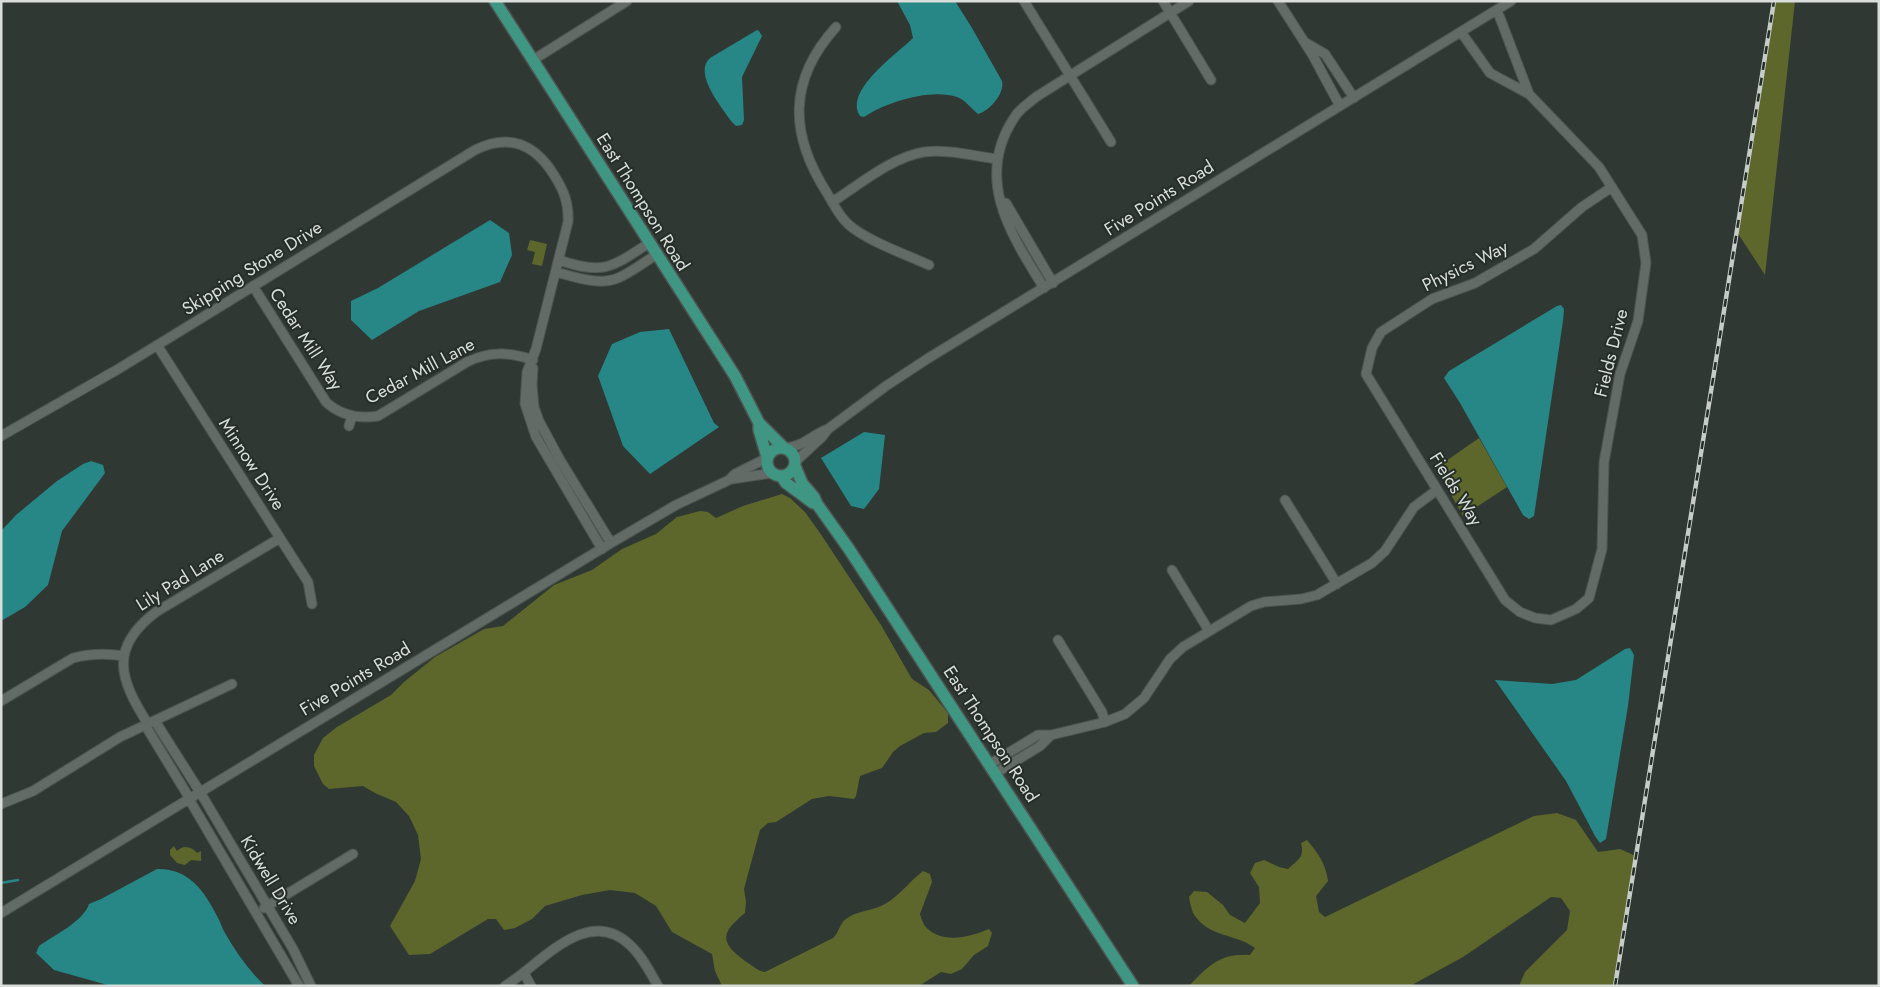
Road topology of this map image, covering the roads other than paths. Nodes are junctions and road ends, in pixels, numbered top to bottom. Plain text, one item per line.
1 (495, 1) edge
2 (627, 1) edge
3 (1024, 1) edge
4 (1163, 1) edge
5 (1189, 1) edge
6 (1278, 1) edge
7 (1511, 1) edge
8 (1497, 10) junction
9 (1170, 13) junction
10 (836, 27) dead end
11 (1461, 32) junction
12 (1304, 42) junction
13 (533, 60) junction
14 (1070, 75) junction
15 (1211, 80) dead end
16 (1529, 94) junction
17 (1354, 98) junction
18 (1340, 106) junction
19 (1111, 142) dead end
20 (997, 159) junction
21 (1612, 187) junction
22 (832, 202) junction
23 (649, 243) junction
24 (656, 255) junction
25 (559, 260) junction
26 (929, 265) dead end
27 (594, 268) junction
28 (556, 272) junction
29 (592, 280) junction
30 (1052, 283) junction
31 (253, 286) junction
32 (1044, 288) junction
33 (157, 345) junction
34 (533, 360) junction
35 (1369, 364) joint
36 (352, 416) junction
37 (759, 423) junction
38 (349, 426) dead end
39 (828, 428) junction
40 (1, 436) edge
41 (784, 448) junction
42 (767, 457) junction
43 (795, 464) junction
44 (776, 474) junction
45 (730, 480) junction
46 (1437, 490) junction
47 (579, 491) junction
48 (570, 496) junction
49 (1285, 500) dead end
50 (817, 504) junction
51 (280, 538) junction
52 (611, 543) junction
53 (602, 549) junction
54 (1172, 570) dead end
55 (1337, 584) junction
56 (312, 604) dead end
57 (1535, 618) joint
58 (1209, 631) junction
59 (1058, 640) dead end
60 (124, 656) junction
61 (232, 684) dead end
62 (1, 701) edge
63 (1104, 722) junction
64 (150, 723) junction
65 (993, 769) junction
66 (200, 792) junction
67 (190, 799) junction
68 (1, 804) edge
69 (353, 854) dead end
70 (268, 906) junction
71 (257, 912) junction
72 (1, 913) edge
73 (524, 973) junction
74 (300, 986) edge
75 (311, 986) edge
76 (506, 986) edge
77 (531, 986) edge
78 (658, 986) edge
79 (1133, 986) edge

1 - 13 main road, East Thompson Road
2 - 13 street
3 - 14 street
4 - 9 street
5 - 9 street
6 - 12 street
7 - 8 street, Five Points Road
8 - 11 street, Five Points Road
8 - 16 street, Fields Drive
9 - 14 street
9 - 15 street
10 - 22 street
11 - 16 street, Fields Drive
11 - 17 street, Five Points Road
12 - 17 street
12 - 18 street
13 - 23 main road, East Thompson Road
14 - 19 street
14 - 20 street
16 - 21 street, Fields Drive
17 - 18 street, Five Points Road
18 - 30 street, Five Points Road
20 - 22 street
20 - 30 street
20 - 32 street
21 - 35 street, Physics Way
21 - 57 street, Fields Drive
22 - 26 street
23 - 24 main road, East Thompson Road
23 - 27 street
24 - 29 street
24 - 37 main road, East Thompson Road
25 - 27 street
25 - 28 street
25 - 31 street, Skipping Stone Drive
27 - 29 street
28 - 29 street
28 - 34 street
30 - 32 street, Five Points Road
31 - 33 street, Skipping Stone Drive
31 - 36 street, Cedar Mill Way
32 - 39 street, Five Points Road
33 - 40 street, Skipping Stone Drive
33 - 51 street, Minnow Drive
34 - 36 street, Cedar Mill Lane
34 - 47 street
34 - 48 street
35 - 46 street, Fields Way
36 - 38 street
37 - 41 main road, East Thompson Road
37 - 42 main road, East Thompson Road
39 - 41 street, Five Points Road
39 - 43 street, Five Points Road
41 - 42 main road
41 - 43 main road
42 - 44 main road
42 - 45 street, Five Points Road
43 - 44 main road
43 - 50 main road, East Thompson Road
44 - 45 street, Five Points Road
44 - 50 main road, East Thompson Road
45 - 52 street, Five Points Road
46 - 55 street
46 - 57 street, Fields Way
47 - 48 street
47 - 52 street
48 - 53 street
49 - 55 street
50 - 65 main road, East Thompson Road
51 - 56 street, Minnow Drive
51 - 60 street, Lily Pad Lane
52 - 53 street, Five Points Road
53 - 66 street, Five Points Road
54 - 58 street
55 - 58 street
58 - 63 street
59 - 63 street
60 - 62 street
60 - 64 street, Lily Pad Lane
61 - 64 street
63 - 65 street
64 - 66 street, Lily Pad Lane
64 - 67 street, Lily Pad Lane
64 - 68 street
65 - 79 main road, East Thompson Road
66 - 67 street, Five Points Road
66 - 70 street, Kidwell Drive
67 - 71 street, Kidwell Drive
67 - 72 street, Five Points Road
69 - 70 street
70 - 71 street
70 - 75 street, Kidwell Drive
71 - 74 street, Kidwell Drive
73 - 76 street
73 - 77 street
73 - 78 street

